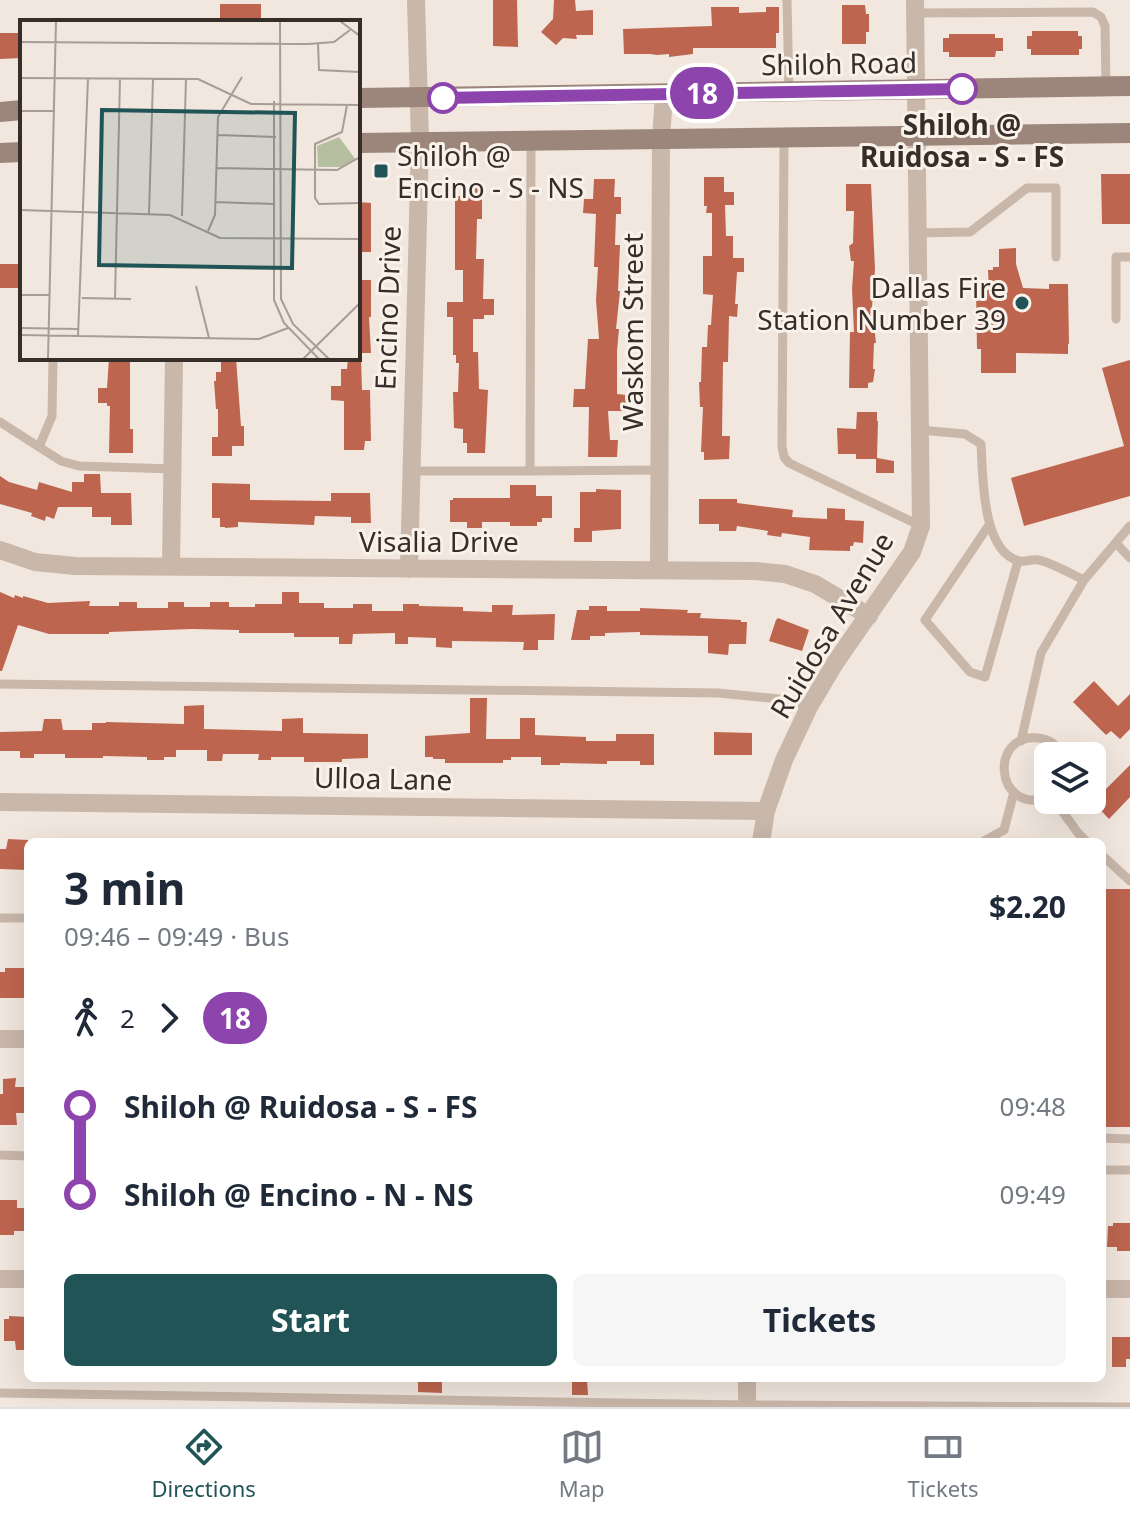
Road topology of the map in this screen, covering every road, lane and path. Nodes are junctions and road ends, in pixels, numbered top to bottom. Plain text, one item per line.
1 (416, 0) edge
2 (787, 0) edge
3 (915, 6) edge
4 (1130, 86) edge
5 (1106, 87) junction
6 (915, 89) junction
7 (789, 92) junction
8 (664, 94) junction
9 (360, 98) edge
10 (419, 98) junction
11 (20, 110) edge
12 (0, 112) edge
13 (1130, 133) edge
14 (916, 136) junction
15 (784, 138) junction
16 (661, 139) junction
17 (531, 141) junction
18 (420, 142) junction
19 (360, 143) edge
20 (20, 152) edge
21 (0, 153) edge
22 (917, 233) junction
23 (1056, 257) dead end
24 (1130, 257) edge
25 (1116, 319) dead end
26 (53, 360) edge
27 (174, 360) edge
28 (0, 422) edge
29 (920, 430) junction
30 (39, 447) junction
31 (173, 469) junction
32 (659, 470) junction
33 (411, 471) junction
34 (530, 471) junction
35 (989, 525) junction
36 (921, 526) junction
37 (1130, 526) edge
38 (1116, 543) junction
39 (0, 550) edge
40 (1130, 558) edge
41 (1018, 561) junction
42 (171, 566) junction
43 (409, 569) junction
44 (659, 570) junction
45 (1084, 580) junction
46 (869, 616) junction
47 (0, 684) edge
48 (809, 707) junction
49 (1021, 741) junction
50 (1050, 742) edge
51 (1014, 792) junction
52 (1034, 801) edge
53 (0, 802) edge
54 (766, 811) junction
55 (1064, 814) edge
56 (762, 838) edge
57 (989, 838) edge
58 (1083, 838) edge
59 (1106, 859) edge
60 (1130, 881) edge
61 (0, 918) edge
62 (24, 918) edge
63 (0, 1039) edge
64 (24, 1039) edge
65 (1106, 1138) edge
66 (1130, 1139) edge
67 (0, 1155) edge
68 (24, 1156) edge
69 (1106, 1170) edge
70 (1130, 1170) edge
71 (0, 1279) edge
72 (24, 1279) edge
73 (1106, 1289) edge
74 (1130, 1289) edge
75 (747, 1382) edge
76 (0, 1393) edge
77 (747, 1406) edge
78 (1130, 1407) edge

1 - 10 street, Encino Drive
2 - 7 lane
3 - 5 lane
3 - 6 street, Ruidosa Avenue
4 - 5 main road, Shiloh Road
5 - 6 main road, Shiloh Road
6 - 7 main road, Shiloh Road
6 - 14 street, Ruidosa Avenue
7 - 8 main road, Shiloh Road
8 - 10 main road, Shiloh Road
8 - 16 street, Waskom Street
9 - 10 main road, Shiloh Road
10 - 18 street, Encino Drive
11 - 12 main road
13 - 14 main road
14 - 15 main road
14 - 22 street, Ruidosa Avenue
15 - 16 main road
15 - 36 lane
16 - 17 main road
16 - 32 street, Waskom Street
17 - 18 main road
17 - 34 lane
18 - 19 main road
18 - 33 street, Encino Drive
20 - 21 main road
22 - 23 lane
22 - 29 street, Ruidosa Avenue
24 - 25 lane
26 - 30 lane
27 - 31 street
28 - 30 lane
29 - 35 lane
29 - 36 street, Ruidosa Avenue
30 - 31 lane
31 - 42 street
32 - 34 lane
32 - 44 street, Waskom Street
33 - 34 lane
33 - 43 street, Encino Drive
35 - 41 lane
35 - 41 lane
36 - 46 street, Ruidosa Avenue
37 - 38 lane
38 - 40 lane
38 - 45 lane
39 - 42 street, Visalia Drive
41 - 45 lane
42 - 43 street, Visalia Drive
43 - 44 street, Visalia Drive
44 - 46 street, Visalia Drive
45 - 49 lane
46 - 48 street, Ruidosa Avenue
47 - 48 lane
48 - 54 street, Ruidosa Avenue
49 - 50 lane
49 - 51 lane
51 - 52 lane
51 - 57 lane
53 - 54 street, Ulloa Lane
54 - 56 street, Ruidosa Avenue
55 - 58 lane
59 - 60 lane
61 - 62 lane
63 - 64 street
65 - 66 lane
67 - 68 lane
69 - 70 lane
71 - 72 street
73 - 74 street
75 - 77 street
76 - 77 lane
77 - 78 lane

